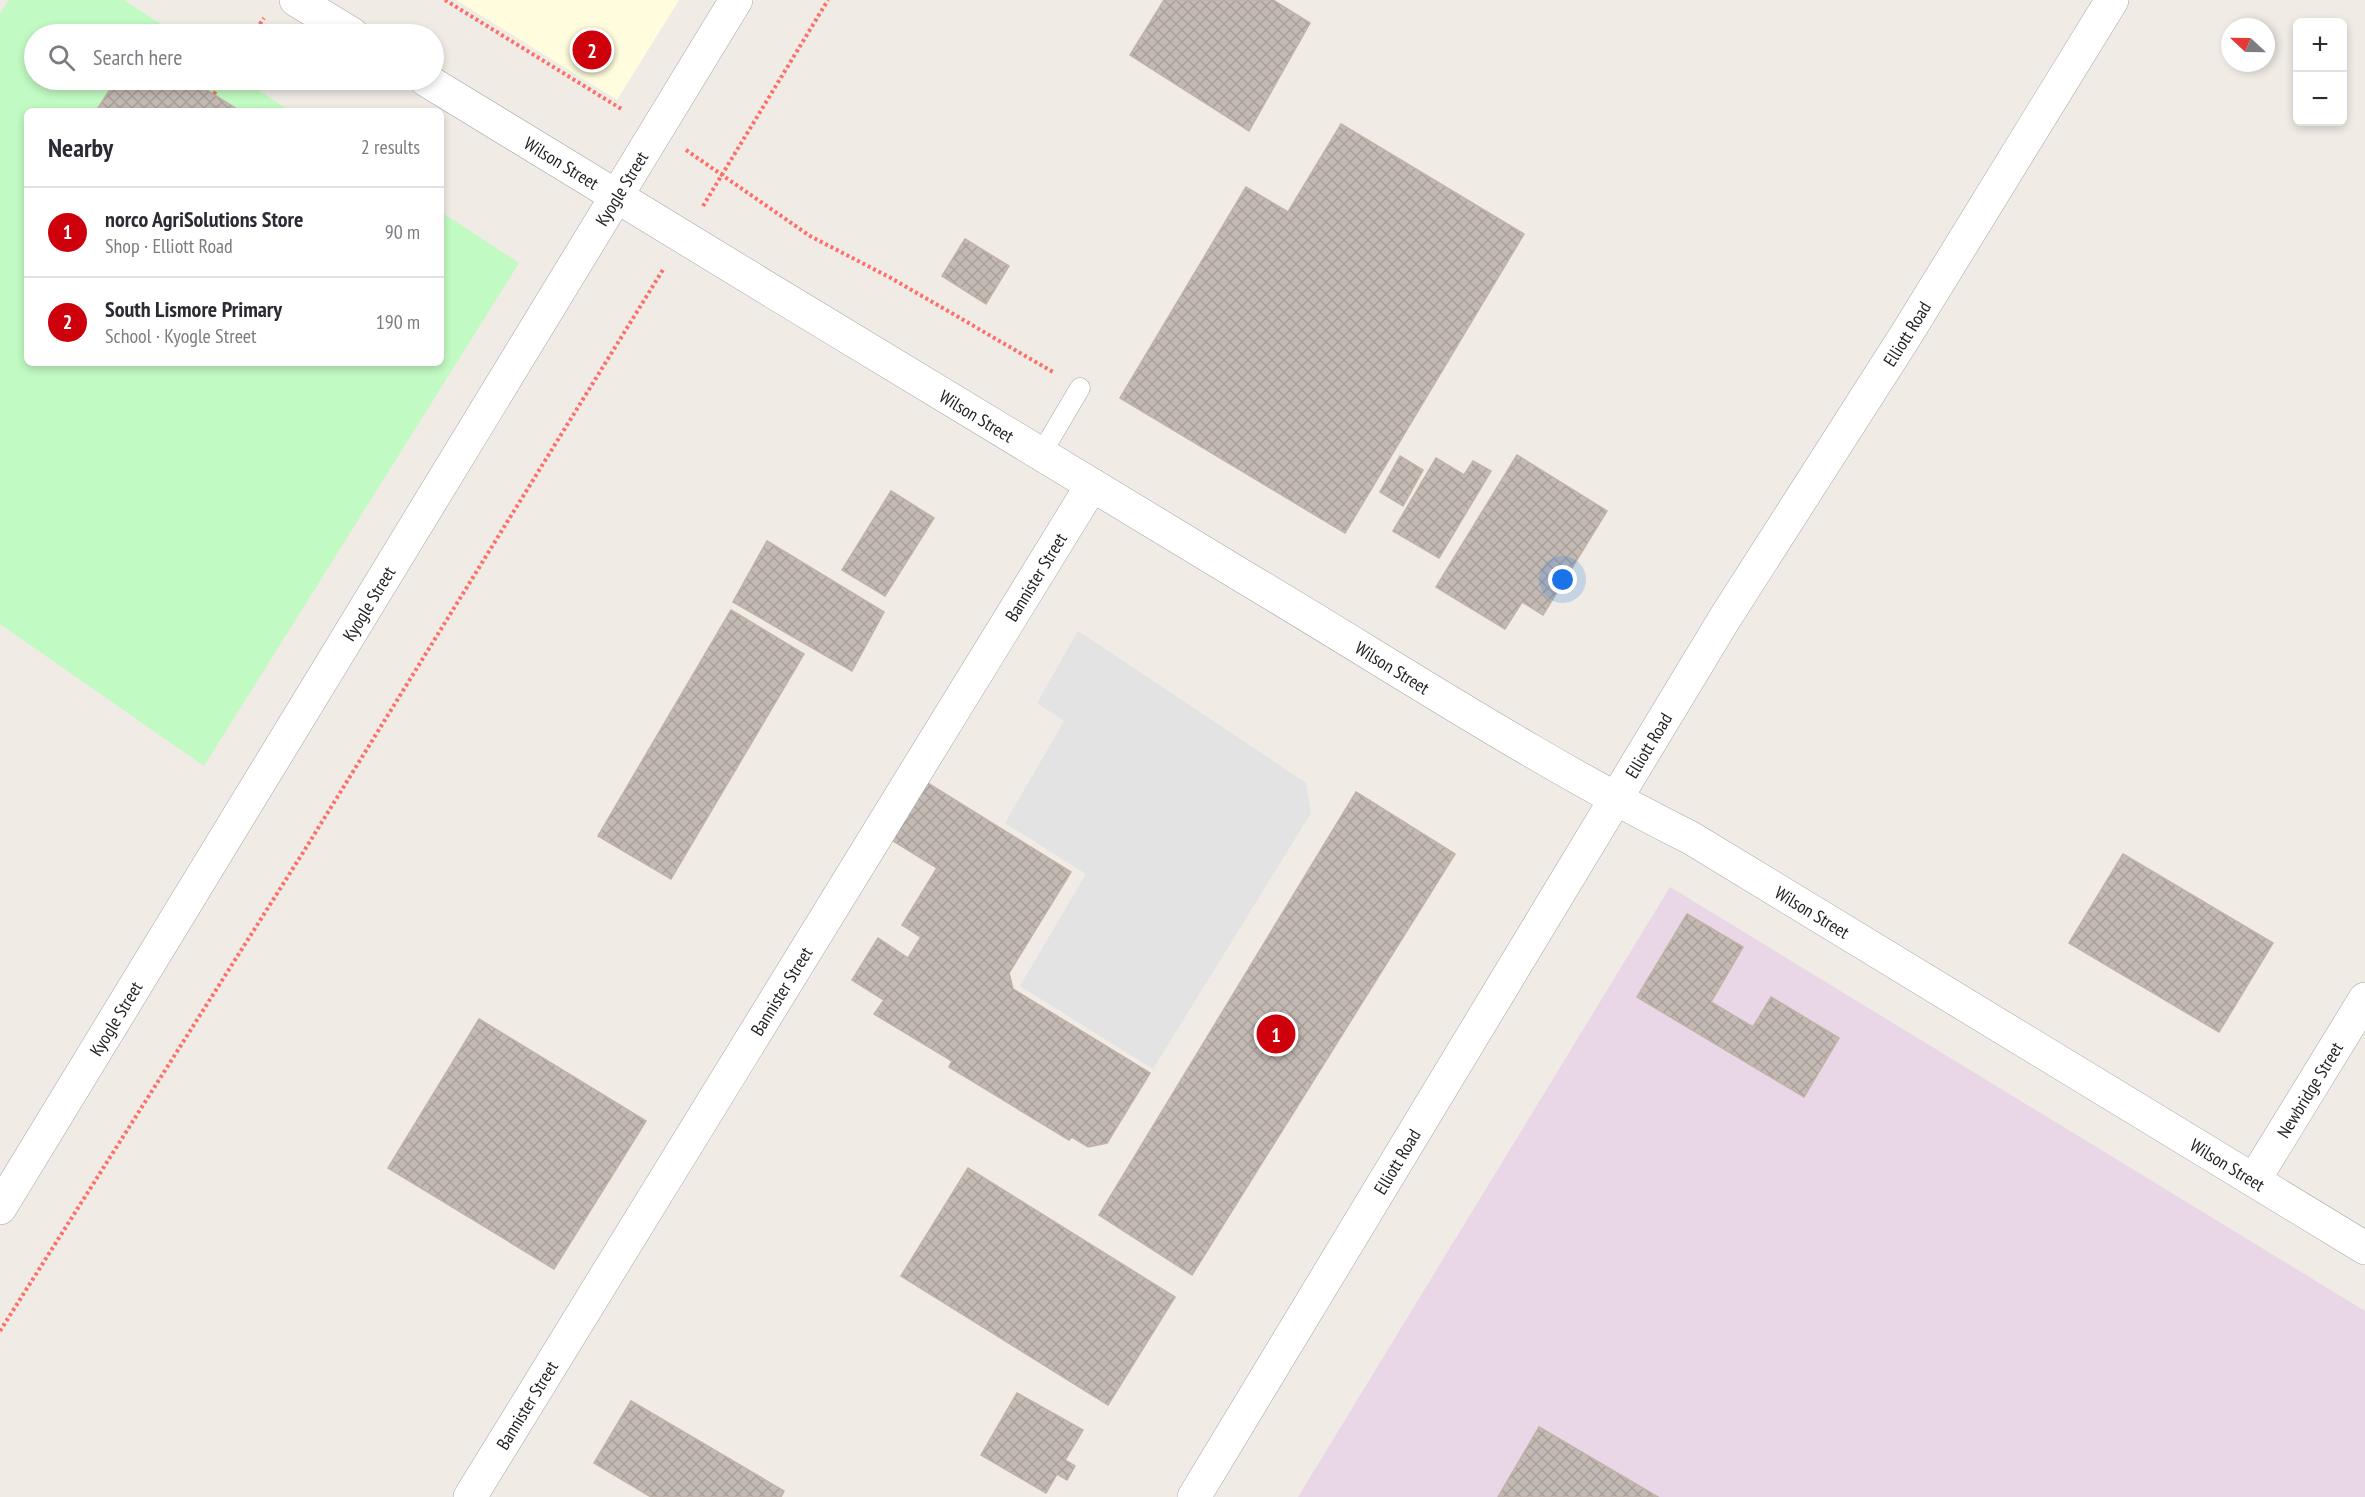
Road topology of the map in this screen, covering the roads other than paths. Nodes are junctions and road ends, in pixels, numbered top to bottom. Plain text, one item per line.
1 (296, 0) edge
2 (736, 0) edge
3 (2112, 0) edge
4 (336, 24) edge
5 (442, 90) edge
6 (615, 195) junction
7 (1080, 388) road end
8 (1041, 454) junction
9 (1092, 485) junction
10 (1615, 800) junction
11 (2365, 999) edge
12 (2254, 1180) junction
13 (0, 1208) edge
14 (2365, 1248) edge
15 (470, 1497) edge
16 (1194, 1497) edge

1 - 4 street
2 - 6 street, Kyogle Street
3 - 10 street, Elliott Road
5 - 6 street, Wilson Street
6 - 8 street, Wilson Street
6 - 13 street, Kyogle Street
7 - 8 lane
8 - 9 street, Wilson Street
9 - 10 street, Wilson Street
9 - 15 street, Bannister Street
10 - 12 street, Wilson Street
10 - 16 street, Elliott Road
11 - 12 street, Newbridge Street
12 - 14 street, Wilson Street

